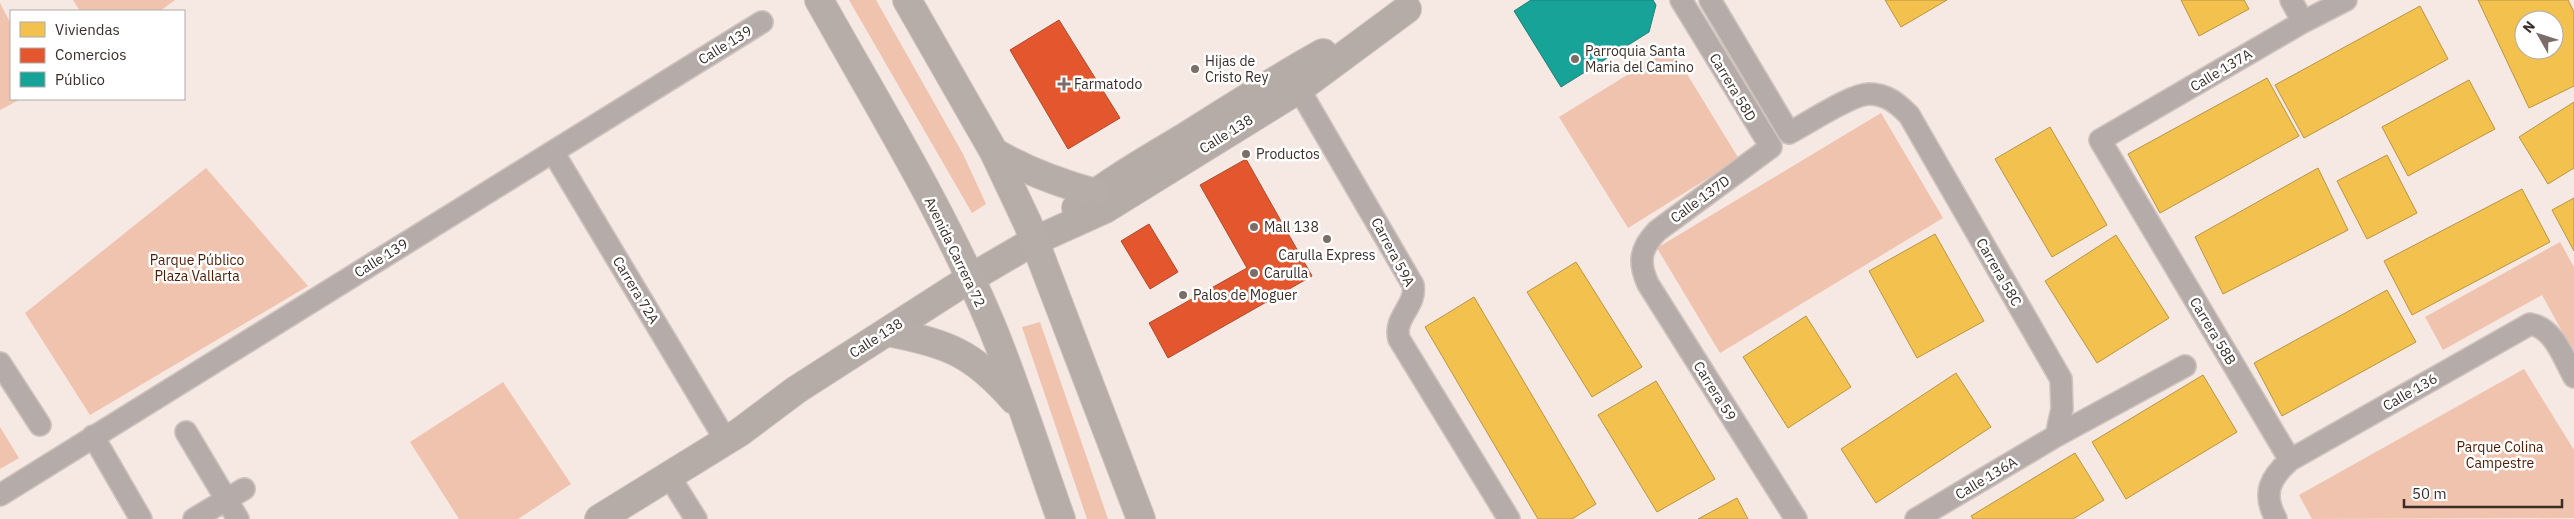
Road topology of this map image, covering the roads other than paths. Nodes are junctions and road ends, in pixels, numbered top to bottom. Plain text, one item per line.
1 (819, 0) edge
2 (907, 0) edge
3 (1681, 0) edge
4 (1710, 0) edge
5 (2292, 0) edge
6 (2346, 0) edge
7 (1414, 5) edge
8 (762, 22) dead end
9 (2303, 22) junction
10 (1299, 88) junction
11 (1909, 116) joint
12 (2100, 143) joint
13 (1770, 147) joint
14 (553, 152) junction
15 (994, 152) junction
16 (1095, 193) junction
17 (1034, 241) junction
18 (1641, 259) joint
19 (969, 279) junction
20 (887, 332) junction
21 (0, 362) edge
22 (2186, 366) dead end
23 (2574, 377) edge
24 (796, 390) junction
25 (1021, 408) junction
26 (40, 425) dead end
27 (719, 429) junction
28 (186, 432) dead end
29 (93, 436) junction
30 (2056, 436) junction
31 (2290, 460) junction
32 (669, 476) junction
33 (235, 494) junction
34 (0, 495) edge
35 (141, 519) edge
36 (194, 519) edge
37 (238, 519) edge
38 (580, 519) edge
39 (599, 519) edge
40 (696, 519) edge
41 (1061, 519) edge
42 (1141, 519) edge
43 (1509, 519) edge
44 (1796, 519) edge
45 (1916, 519) edge
46 (2276, 519) edge

1 - 19 highway, Avenida Carrera 72
2 - 15 highway
3 - 13 street, Carrera 58D
4 - 11 street, Carrera 58D
5 - 9 street
6 - 9 street, Calle 137A
7 - 10 main road, Calle 138
7 - 16 main road, Calle 138
8 - 14 street, Calle 139
9 - 12 street, Calle 137A
10 - 17 main road, Calle 138
10 - 43 street, Carrera 59A
11 - 30 street, Carrera 58C
12 - 31 street, Carrera 58B
13 - 18 street, Calle 137D
14 - 27 street, Carrera 72A
14 - 29 street, Calle 139
15 - 16 highway
15 - 17 highway
16 - 17 main road, Calle 138
17 - 19 main road, Calle 138
17 - 42 highway
18 - 44 street, Carrera 59
19 - 20 main road, Calle 138
19 - 25 highway, Avenida Carrera 72
20 - 24 main road, Calle 138
20 - 25 highway
21 - 26 street
22 - 30 street, Calle 136A
23 - 31 street, Calle 136
24 - 27 main road, Calle 138
24 - 32 main road, Calle 138
25 - 41 highway, Avenida Carrera 72
27 - 38 main road, Calle 138
28 - 33 street
29 - 34 street, Calle 139
29 - 35 street
30 - 45 street, Calle 136A
31 - 46 street
32 - 39 main road, Calle 138
32 - 40 street
33 - 36 street
33 - 37 street

